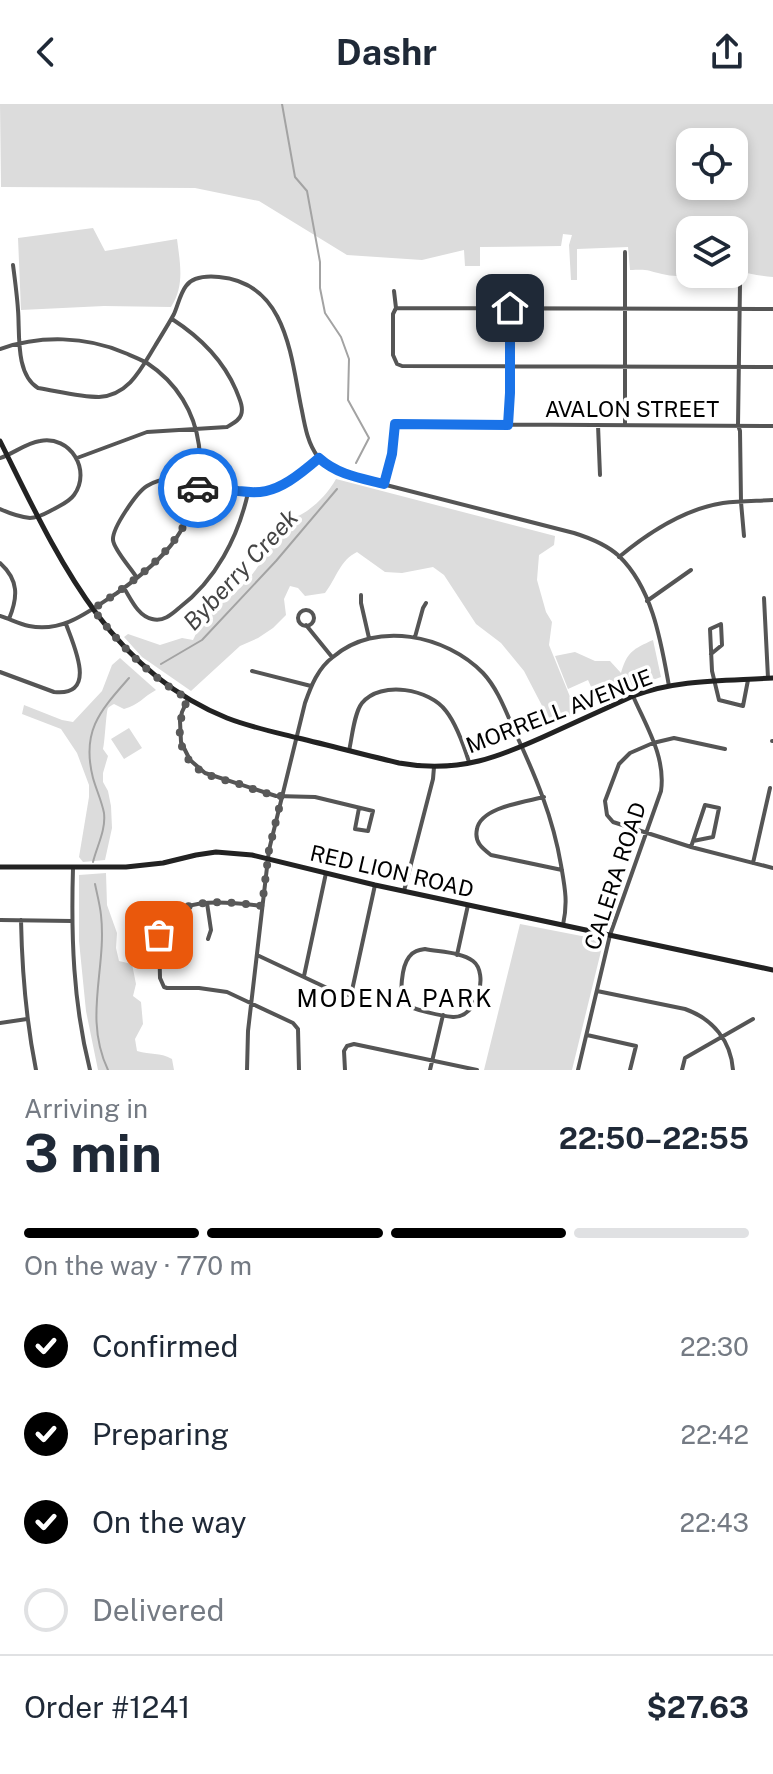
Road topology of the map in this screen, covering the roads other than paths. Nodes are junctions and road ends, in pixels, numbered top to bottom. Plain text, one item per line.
1 (625, 252) dead end
2 (13, 265) dead end
3 (740, 288) edge
4 (394, 291) dead end
5 (396, 308) junction
6 (510, 308) junction
7 (625, 308) junction
8 (739, 308) junction
9 (773, 309) edge
10 (171, 319) junction
11 (18, 344) junction
12 (0, 349) edge
13 (145, 362) junction
14 (510, 367) junction
15 (626, 367) junction
16 (739, 367) junction
17 (773, 367) edge
18 (508, 425) junction
19 (598, 425) junction
20 (625, 425) junction
21 (738, 425) junction
22 (773, 426) edge
23 (197, 429) junction
24 (0, 441) edge
25 (7, 456) junction
26 (0, 458) edge
27 (77, 458) junction
28 (319, 458) junction
29 (600, 475) dead end
30 (199, 483) junction
31 (384, 484) junction
32 (248, 493) junction
33 (773, 500) edge
34 (741, 502) junction
35 (0, 509) edge
36 (37, 517) junction
37 (744, 536) dead end
38 (619, 557) junction
39 (0, 563) edge
40 (691, 570) dead end
41 (137, 578) junction
42 (124, 588) junction
43 (361, 595) dead end
44 (764, 598) dead end
45 (647, 601) junction
46 (426, 603) dead end
47 (93, 609) junction
48 (0, 616) edge
49 (9, 619) junction
50 (66, 624) junction
51 (306, 625) dead end
52 (415, 637) junction
53 (369, 638) junction
54 (711, 654) junction
55 (332, 657) junction
56 (252, 671) dead end
57 (0, 672) edge
58 (771, 678) edge
59 (748, 680) junction
60 (715, 681) junction
61 (311, 686) junction
62 (669, 686) junction
63 (633, 696) junction
64 (188, 699) junction
65 (297, 737) junction
66 (653, 743) junction
67 (522, 747) junction
68 (725, 749) dead end
69 (349, 751) junction
70 (470, 764) junction
71 (434, 767) junction
72 (770, 788) dead end
73 (282, 796) junction
74 (544, 797) junction
75 (359, 808) junction
76 (646, 833) junction
77 (693, 841) junction
78 (691, 847) junction
79 (268, 859) junction
80 (753, 863) junction
81 (0, 867) edge
82 (73, 868) junction
83 (773, 868) edge
84 (562, 870) junction
85 (326, 873) junction
86 (375, 885) junction
87 (404, 891) junction
88 (207, 903) junction
89 (468, 905) junction
90 (262, 906) junction
91 (0, 920) edge
92 (21, 920) junction
93 (72, 921) junction
94 (563, 925) junction
95 (610, 935) junction
96 (208, 939) dead end
97 (257, 955) junction
98 (457, 955) junction
99 (773, 970) edge
100 (304, 976) junction
101 (597, 991) junction
102 (252, 1003) junction
103 (443, 1015) junction
104 (27, 1019) junction
105 (753, 1019) dead end
106 (0, 1023) edge
107 (587, 1035) junction
108 (722, 1036) junction
109 (433, 1060) junction
110 (36, 1069) edge
111 (25, 1070) edge
112 (90, 1070) edge
113 (247, 1070) edge
114 (299, 1070) edge
115 (345, 1070) edge
116 (430, 1070) edge
117 (476, 1070) edge
118 (578, 1070) edge
119 (630, 1070) edge
120 (682, 1070) edge
121 (733, 1070) edge

1 - 7 street
2 - 11 street
3 - 8 street
4 - 5 street
5 - 6 street
5 - 14 street
6 - 7 street
6 - 14 street
7 - 8 street
7 - 15 street
8 - 9 street
8 - 16 street
10 - 13 street
10 - 23 street
10 - 28 street
11 - 12 street
11 - 13 street
11 - 13 street
13 - 23 street
14 - 15 street
14 - 18 street
15 - 16 street
15 - 20 street
16 - 17 street
16 - 21 street
18 - 19 street, AVALON STREET
18 - 31 street, AVALON STREET
19 - 20 street, AVALON STREET
19 - 29 street
20 - 21 street, AVALON STREET
21 - 22 street, AVALON STREET
21 - 34 street
23 - 27 street
23 - 30 street
24 - 25 street, MORRELL AVENUE
25 - 26 street
25 - 27 street
25 - 36 street, MORRELL AVENUE
27 - 36 street
28 - 31 street
28 - 32 street
30 - 32 street
30 - 41 street
30 - 41 street
31 - 38 street
32 - 42 street
33 - 34 street
34 - 37 street
34 - 38 street
35 - 36 street
36 - 47 street, MORRELL AVENUE
38 - 45 street
39 - 49 street
40 - 45 street
41 - 42 street
42 - 47 street
43 - 53 street
44 - 58 street
45 - 62 street
46 - 52 street
47 - 50 street
47 - 64 street, MORRELL AVENUE
48 - 49 street
49 - 50 street
50 - 57 street
51 - 55 street
52 - 53 street
52 - 67 street
53 - 55 street
54 - 54 street
54 - 60 street
55 - 61 street
56 - 61 street
58 - 59 street, MORRELL AVENUE
59 - 60 street, MORRELL AVENUE
59 - 60 street
60 - 62 street, MORRELL AVENUE
61 - 65 street
62 - 63 street, MORRELL AVENUE
63 - 66 street, CALERA ROAD
63 - 67 street, MORRELL AVENUE
64 - 65 street, MORRELL AVENUE
64 - 73 street
65 - 69 street, MORRELL AVENUE
65 - 73 street
66 - 68 street
66 - 76 street, CALERA ROAD
66 - 76 street
67 - 70 street, MORRELL AVENUE
67 - 74 street
69 - 70 street
69 - 71 street, MORRELL AVENUE
70 - 71 street, MORRELL AVENUE
71 - 87 street
72 - 80 street
73 - 75 street
73 - 79 street
74 - 84 street
74 - 84 street
75 - 75 street
76 - 78 street
76 - 95 street, CALERA ROAD
77 - 77 street
77 - 78 street
78 - 80 street
79 - 82 street, RED LION ROAD
79 - 85 street, RED LION ROAD
79 - 90 street
80 - 83 street
81 - 82 street, RED LION ROAD
82 - 93 street
84 - 94 street
85 - 86 street, RED LION ROAD
85 - 100 street
86 - 87 street, RED LION ROAD
86 - 100 street
87 - 89 street, RED LION ROAD
88 - 90 street
88 - 96 street
88 - 102 street
89 - 94 street, RED LION ROAD
89 - 98 street
90 - 97 street
91 - 92 street
92 - 93 street
92 - 104 street
93 - 112 street
94 - 95 street, RED LION ROAD
95 - 99 street, RED LION ROAD
95 - 101 street, CALERA ROAD
97 - 100 street
97 - 102 street
98 - 103 street
98 - 103 street
101 - 107 street, CALERA ROAD
101 - 108 street
102 - 113 street
102 - 114 street
103 - 109 street
104 - 106 street
104 - 110 street
105 - 108 street
107 - 118 street, CALERA ROAD
107 - 119 street
108 - 120 street
108 - 121 street
109 - 115 street
109 - 116 street
109 - 117 street
110 - 111 street

